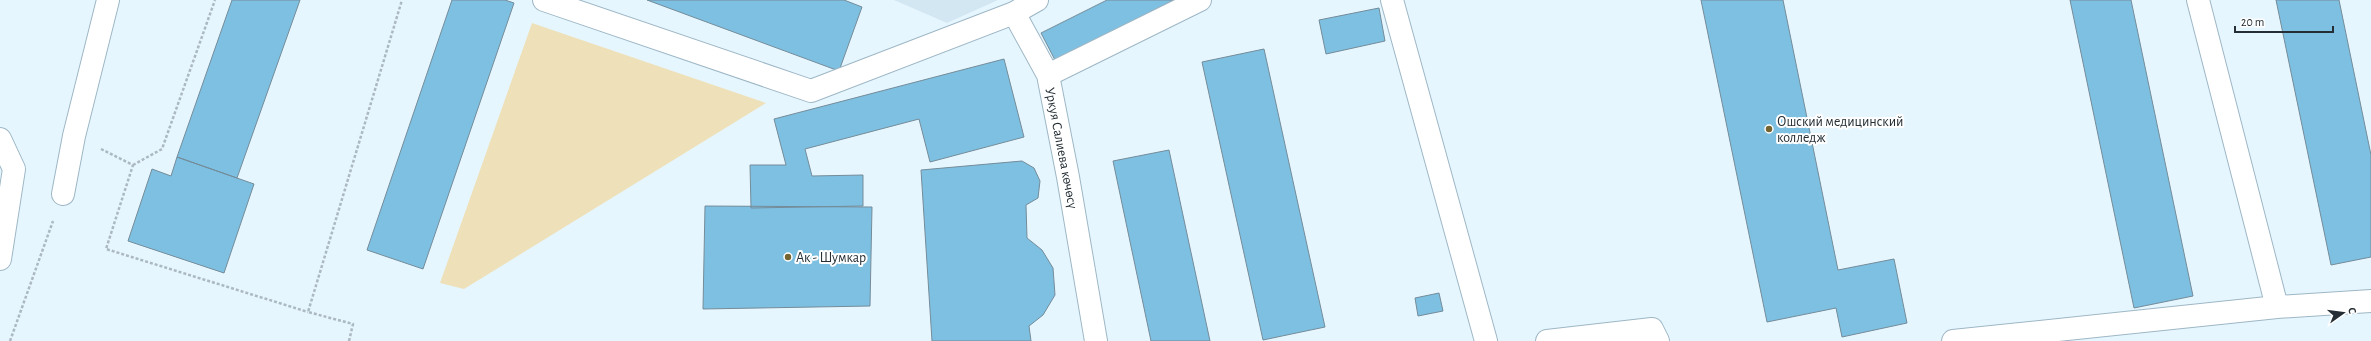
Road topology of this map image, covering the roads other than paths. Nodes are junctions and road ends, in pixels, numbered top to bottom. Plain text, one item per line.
1 (108, 0) edge
2 (544, 0) edge
3 (1037, 0) edge
4 (1200, 0) edge
5 (1392, 0) edge
6 (2198, 0) edge
7 (1014, 13) junction
8 (1048, 75) junction
9 (0, 139) edge
10 (63, 194) road end
11 (0, 259) edge
12 (2371, 301) edge
13 (2277, 307) junction
14 (1096, 341) edge
15 (1486, 341) edge
16 (1547, 341) edge
17 (1658, 341) edge
18 (1955, 341) edge

1 - 10 street
2 - 7 street
3 - 7 street
4 - 8 street, Уркуя Салиева көчөсү
5 - 15 street
6 - 13 street
7 - 8 street
8 - 14 street, Уркуя Салиева көчөсү
9 - 11 street
12 - 13 street
13 - 18 street
16 - 17 street

